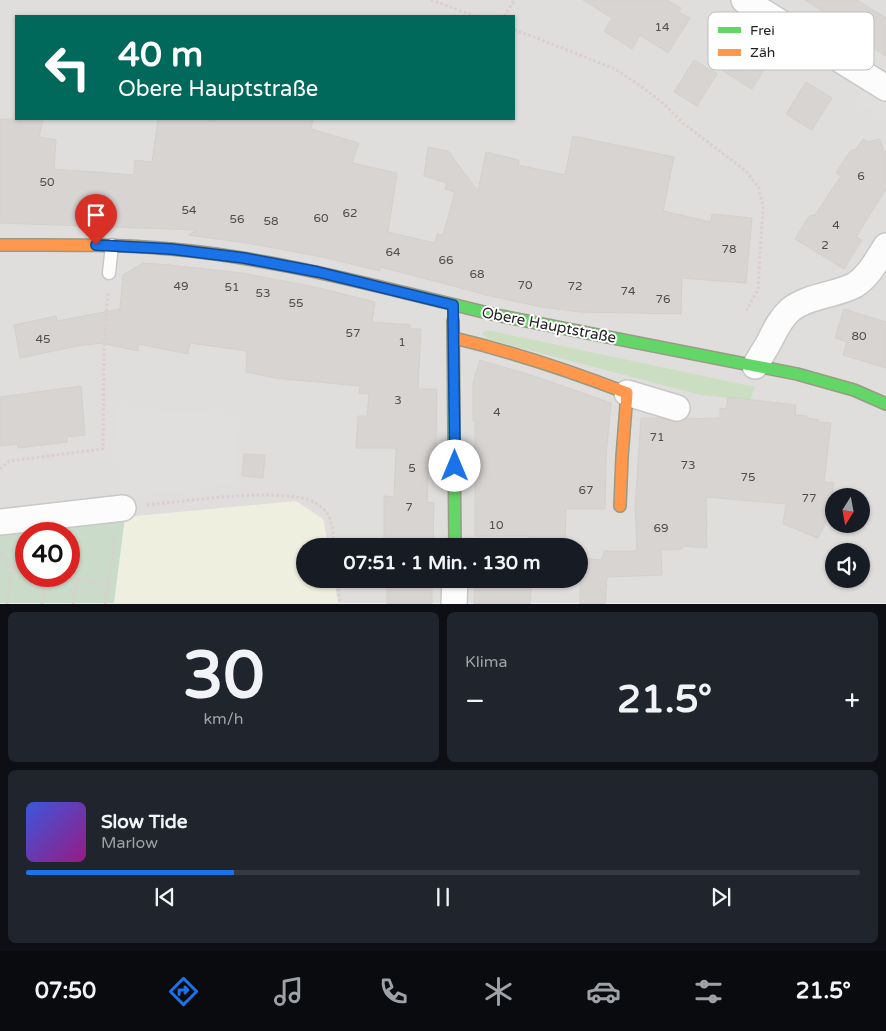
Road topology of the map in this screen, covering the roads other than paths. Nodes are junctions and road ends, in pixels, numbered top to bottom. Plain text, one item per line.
1 (744, 0) edge
2 (763, 12) edge
3 (857, 70) edge
4 (886, 88) edge
5 (0, 245) edge
6 (112, 245) junction
7 (886, 246) edge
8 (109, 273) road end
9 (453, 305) junction
10 (454, 338) junction
11 (755, 366) junction
12 (627, 393) junction
13 (886, 404) edge
14 (677, 408) dead end
15 (620, 506) dead end
16 (123, 508) road end
17 (0, 522) edge
18 (455, 538) edge
19 (455, 588) edge
20 (454, 604) edge

1 - 2 street
3 - 4 street
5 - 6 main road, Obere Hauptstraße
6 - 8 lane
6 - 9 main road, Obere Hauptstraße
7 - 11 street
9 - 10 main road
9 - 11 main road, Obere Hauptstraße
10 - 12 main road
10 - 18 main road
11 - 13 main road, Obere Hauptstraße
12 - 14 street
12 - 15 main road
16 - 17 street
19 - 20 street

